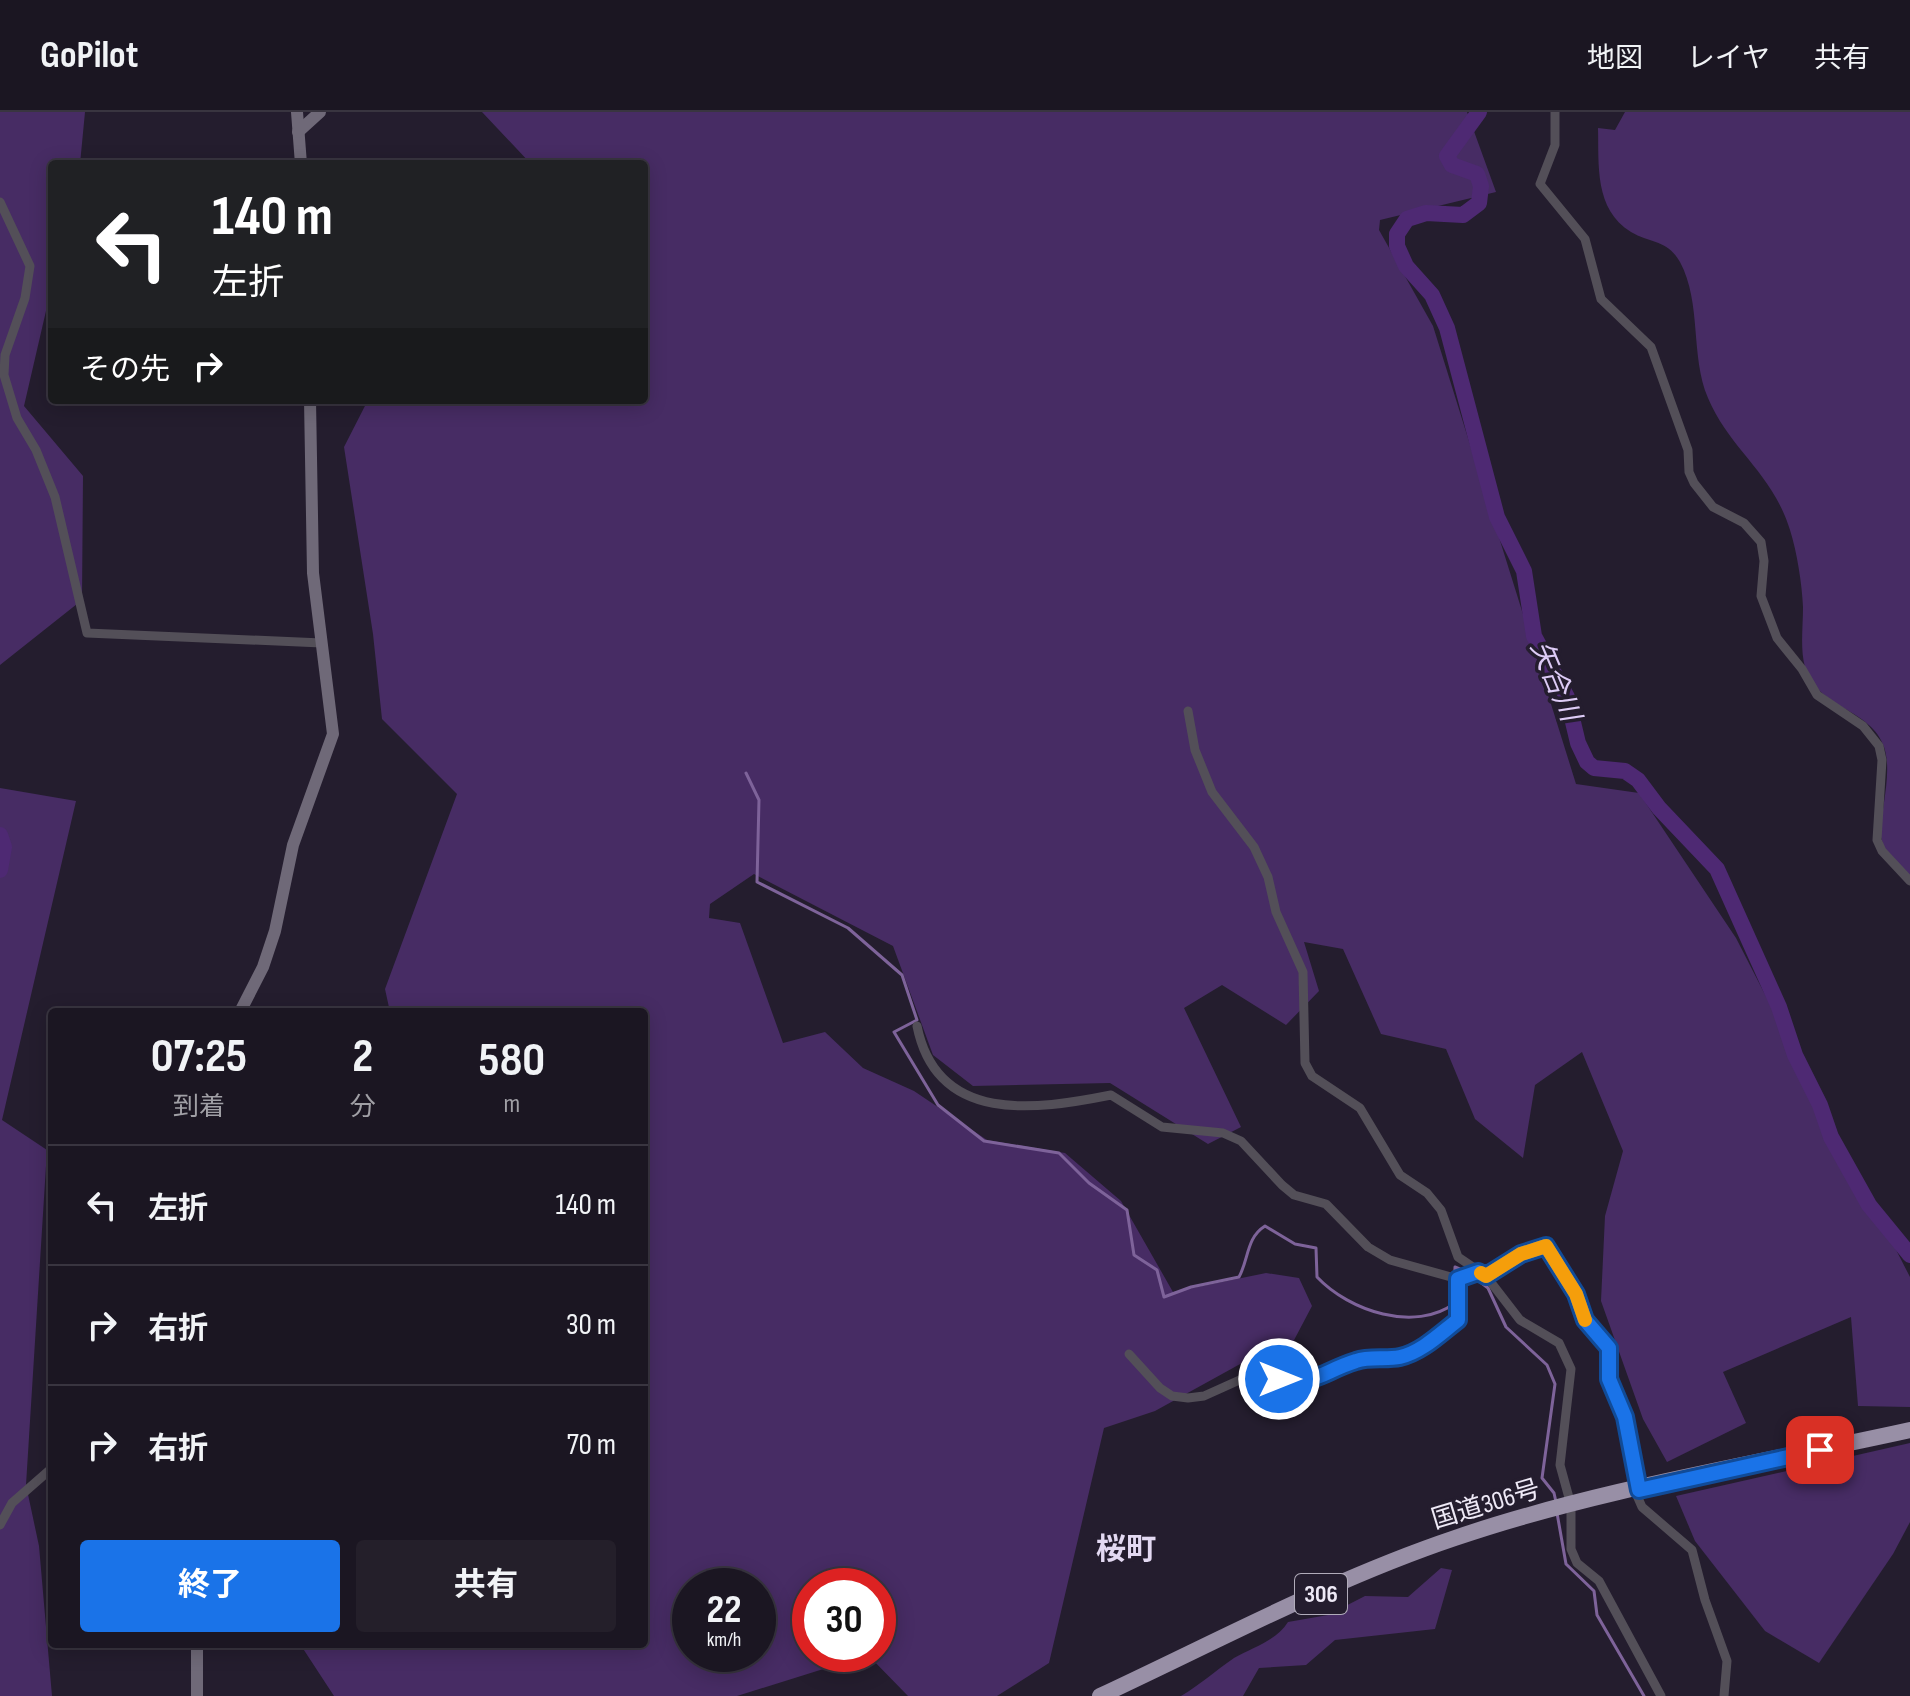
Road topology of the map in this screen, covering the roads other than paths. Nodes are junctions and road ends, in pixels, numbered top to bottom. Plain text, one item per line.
1 (297, 112) edge
2 (320, 112) edge
3 (1555, 112) edge
4 (298, 132) junction
5 (301, 160) edge
6 (0, 202) edge
7 (310, 404) edge
8 (322, 643) junction
9 (1188, 711) dead end
10 (1910, 881) edge
11 (242, 1008) edge
12 (917, 1026) dead end
13 (1467, 1276) junction
14 (1129, 1354) dead end
15 (1910, 1430) edge
16 (48, 1472) edge
17 (1637, 1490) junction
18 (1562, 1507) junction
19 (0, 1525) edge
20 (197, 1648) edge
21 (197, 1696) edge
22 (1100, 1696) edge
23 (1661, 1696) edge
24 (1724, 1696) edge

1 - 4 main road
2 - 4 main road
3 - 10 street
4 - 5 main road
6 - 8 street
7 - 8 main road
8 - 11 main road
9 - 13 street
12 - 13 street
13 - 14 street
13 - 17 street
13 - 18 street
15 - 17 highway, 国道306号 / 306
16 - 19 street
17 - 18 highway, 国道306号 / 306
17 - 24 street
18 - 22 highway, 国道306号 / 306
18 - 23 street
20 - 21 main road

